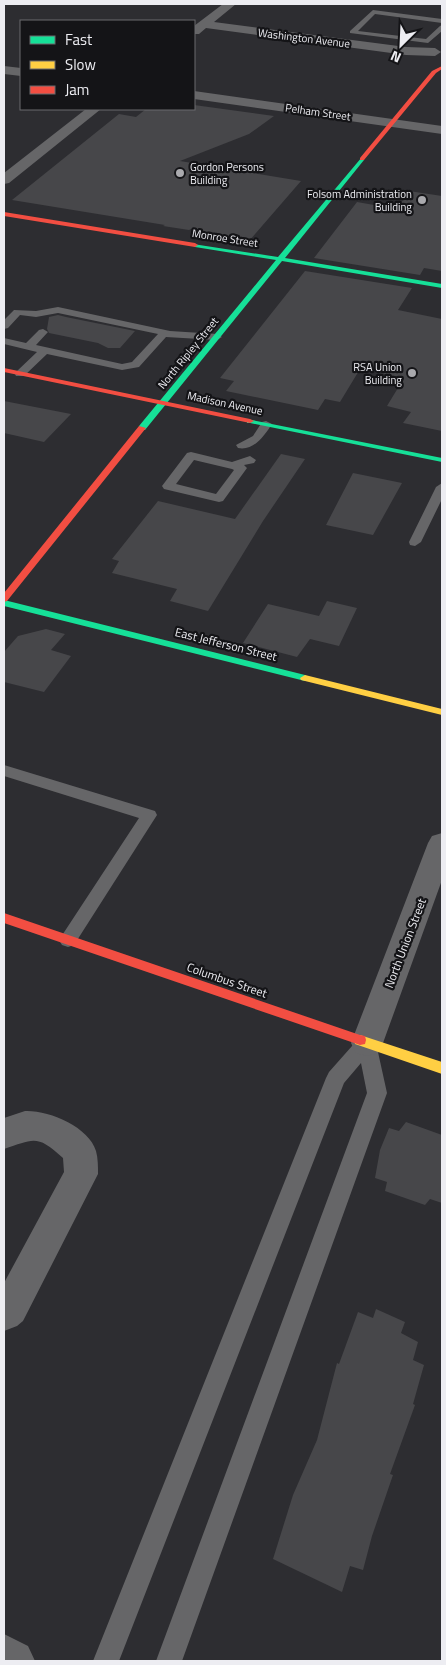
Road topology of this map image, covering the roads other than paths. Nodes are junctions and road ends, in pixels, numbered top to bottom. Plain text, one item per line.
1 (230, 4) edge
2 (413, 17) junction
3 (394, 20) dead end
4 (442, 21) edge
5 (369, 23) dead end
6 (360, 24) junction
7 (442, 27) edge
8 (198, 28) edge
9 (352, 32) junction
10 (341, 42) junction
11 (438, 60) edge
12 (4, 70) edge
13 (20, 72) edge
14 (195, 95) edge
15 (93, 110) edge
16 (390, 122) junction
17 (442, 130) edge
18 (4, 180) edge
19 (4, 214) edge
20 (279, 259) junction
21 (442, 286) edge
22 (65, 312) junction
23 (52, 323) dead end
24 (4, 326) edge
25 (43, 332) dead end
26 (163, 334) junction
27 (217, 337) junction
28 (4, 341) edge
29 (29, 346) junction
30 (44, 351) junction
31 (4, 370) edge
32 (20, 374) junction
33 (163, 403) junction
34 (266, 424) junction
35 (258, 443) joint
36 (242, 445) dead end
37 (250, 460) dead end
38 (442, 460) edge
39 (235, 462) junction
40 (442, 487) edge
41 (415, 542) dead end
42 (4, 601) edge
43 (442, 712) edge
44 (4, 770) edge
45 (442, 843) edge
46 (4, 918) edge
47 (68, 940) junction
48 (367, 1043) junction
49 (442, 1068) edge
50 (4, 1134) edge
51 (4, 1313) edge
52 (4, 1656) edge
53 (13, 1661) edge
54 (106, 1661) edge
55 (169, 1661) edge

1 - 8 street
2 - 3 lane
2 - 4 lane
2 - 6 lane
5 - 6 lane
6 - 9 lane
7 - 9 lane
8 - 10 street, Washington Avenue
9 - 10 lane
10 - 11 street, Washington Avenue
11 - 16 street, North Ripley Street
12 - 13 street
14 - 16 street, Pelham Street
15 - 18 street
16 - 17 street, Pelham Street
16 - 20 street, North Ripley Street
19 - 20 street, Monroe Street
20 - 21 street, Monroe Street
20 - 27 street, North Ripley Street
22 - 23 lane
22 - 24 lane
22 - 26 lane
25 - 29 lane
26 - 27 lane
26 - 30 lane
27 - 33 street, North Ripley Street
28 - 29 lane
29 - 30 lane
30 - 32 lane
31 - 32 street, Madison Avenue
32 - 33 street, Madison Avenue
33 - 34 street, Madison Avenue
33 - 42 street, North Ripley Street
34 - 35 lane
34 - 38 street, Madison Avenue
35 - 36 lane
37 - 39 lane
39 - 39 lane
40 - 41 lane
42 - 43 street, East Jefferson Street
44 - 47 lane
45 - 48 street, North Union Street
46 - 47 street, Columbus Street
47 - 48 street, Columbus Street
48 - 49 street, Columbus Street
48 - 54 lane
48 - 55 lane
50 - 51 street
52 - 53 street

